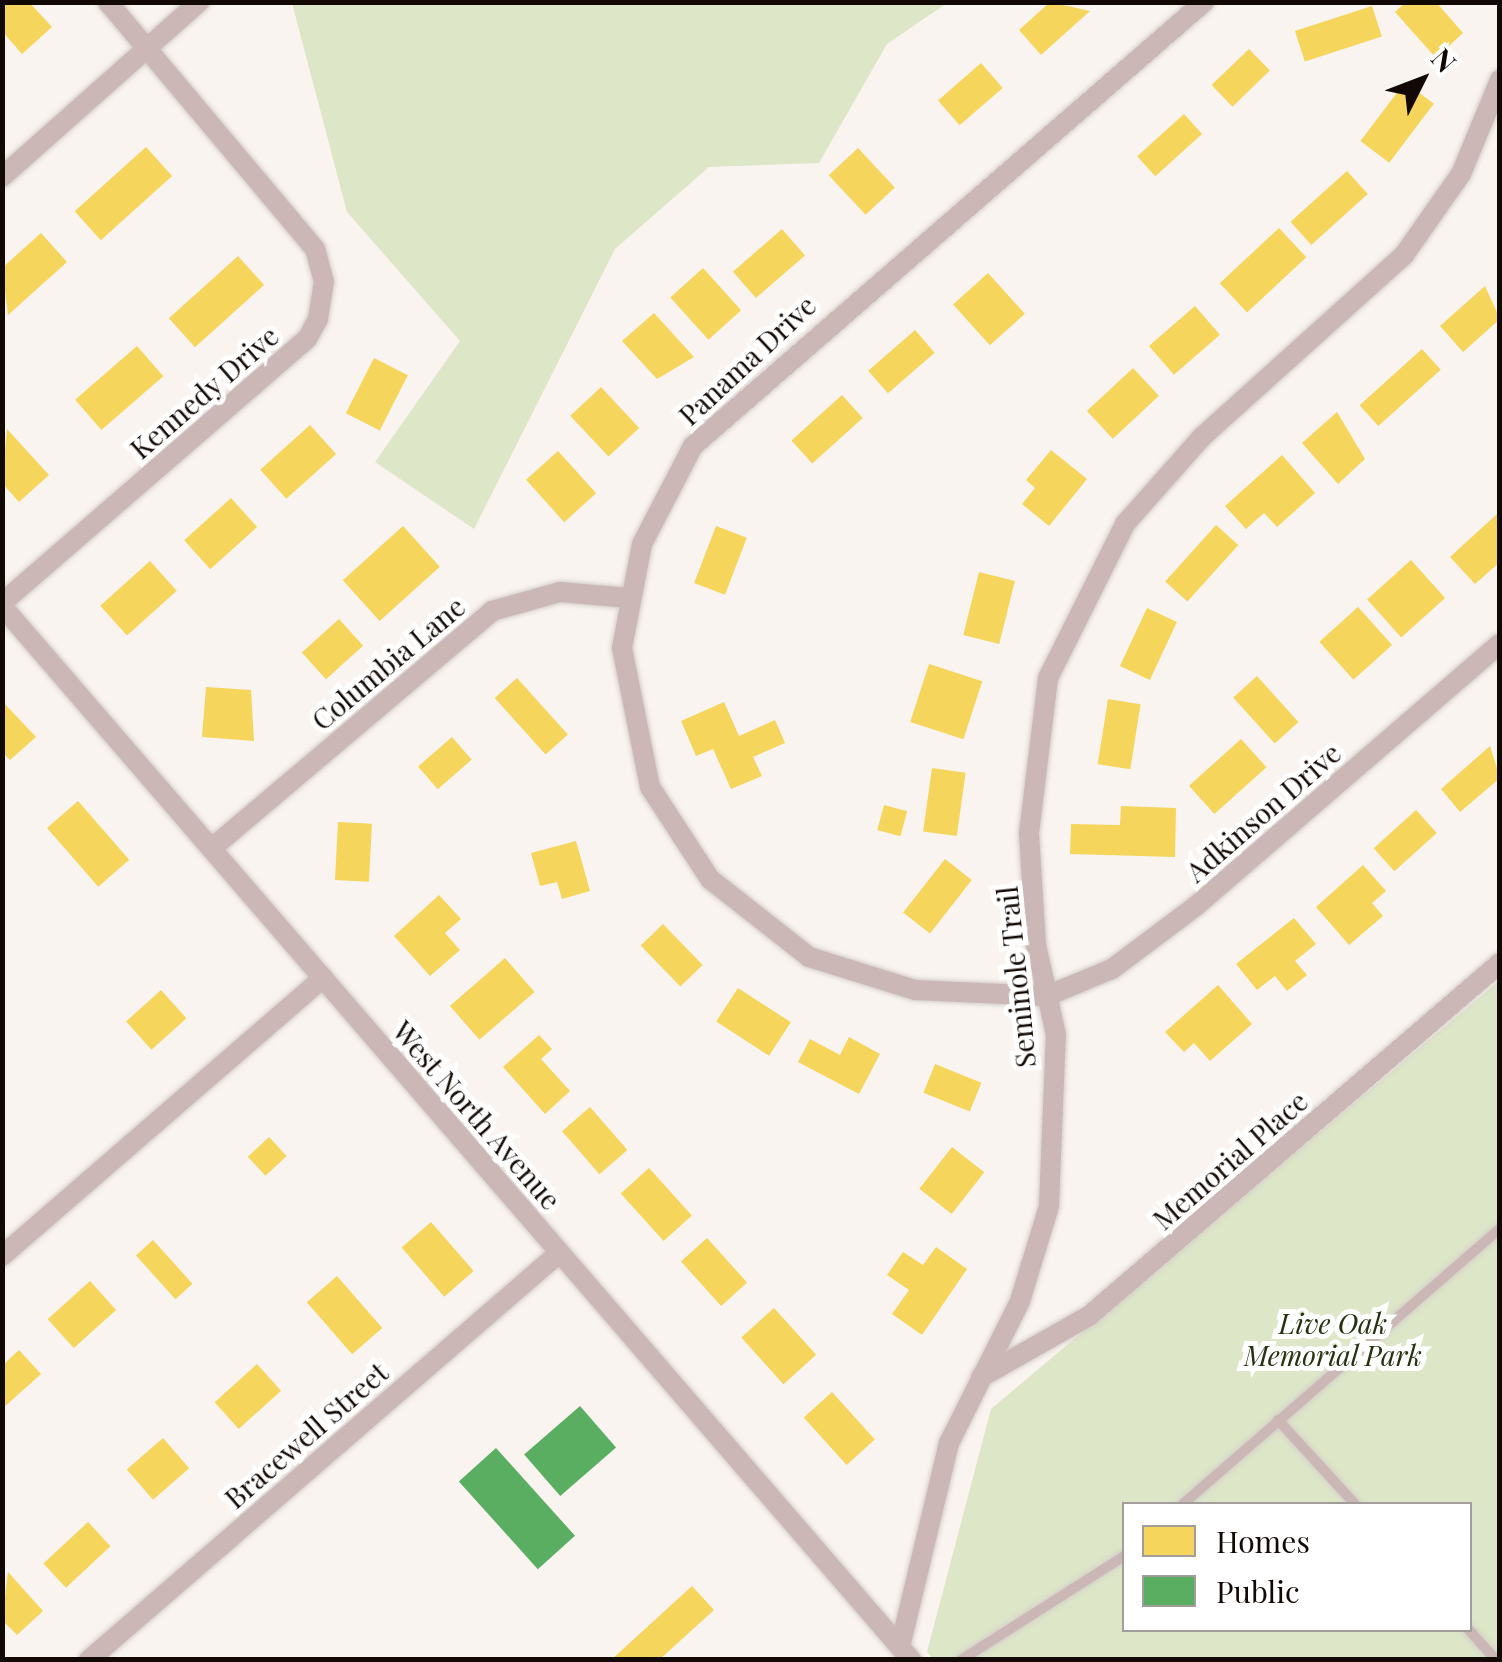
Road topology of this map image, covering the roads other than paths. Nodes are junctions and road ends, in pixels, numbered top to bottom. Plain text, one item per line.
1 (108, 2) edge
2 (199, 2) edge
3 (1204, 2) edge
4 (148, 49) junction
5 (1500, 80) edge
6 (2, 177) edge
7 (630, 598) junction
8 (2, 605) edge
9 (1500, 644) edge
10 (212, 848) junction
11 (1500, 963) edge
12 (322, 978) junction
13 (1047, 996) junction
14 (1500, 1228) edge
15 (560, 1253) junction
16 (2, 1256) edge
17 (981, 1377) junction
18 (1278, 1420) junction
19 (1184, 1502) edge
20 (1353, 1502) edge
21 (1122, 1557) edge
22 (1470, 1632) edge
23 (908, 1656) edge
24 (88, 1660) edge
25 (960, 1660) edge
26 (1496, 1660) edge

1 - 4 street, Kennedy Drive
2 - 4 street
3 - 7 street, Panama Drive
4 - 6 street
4 - 8 street, Kennedy Drive
5 - 13 street, Seminole Trail
7 - 10 street, Columbia Lane
7 - 13 street, Panama Drive
8 - 10 street, West North Avenue
9 - 13 street, Adkinson Drive
10 - 12 street, West North Avenue
11 - 17 street, Memorial Place
12 - 15 street, West North Avenue
12 - 16 street
13 - 17 street, Seminole Trail
14 - 18 lane
15 - 23 street, West North Avenue
15 - 24 street, Bracewell Street
17 - 23 street, Seminole Trail
18 - 19 lane
18 - 20 lane
21 - 25 lane
22 - 26 lane

